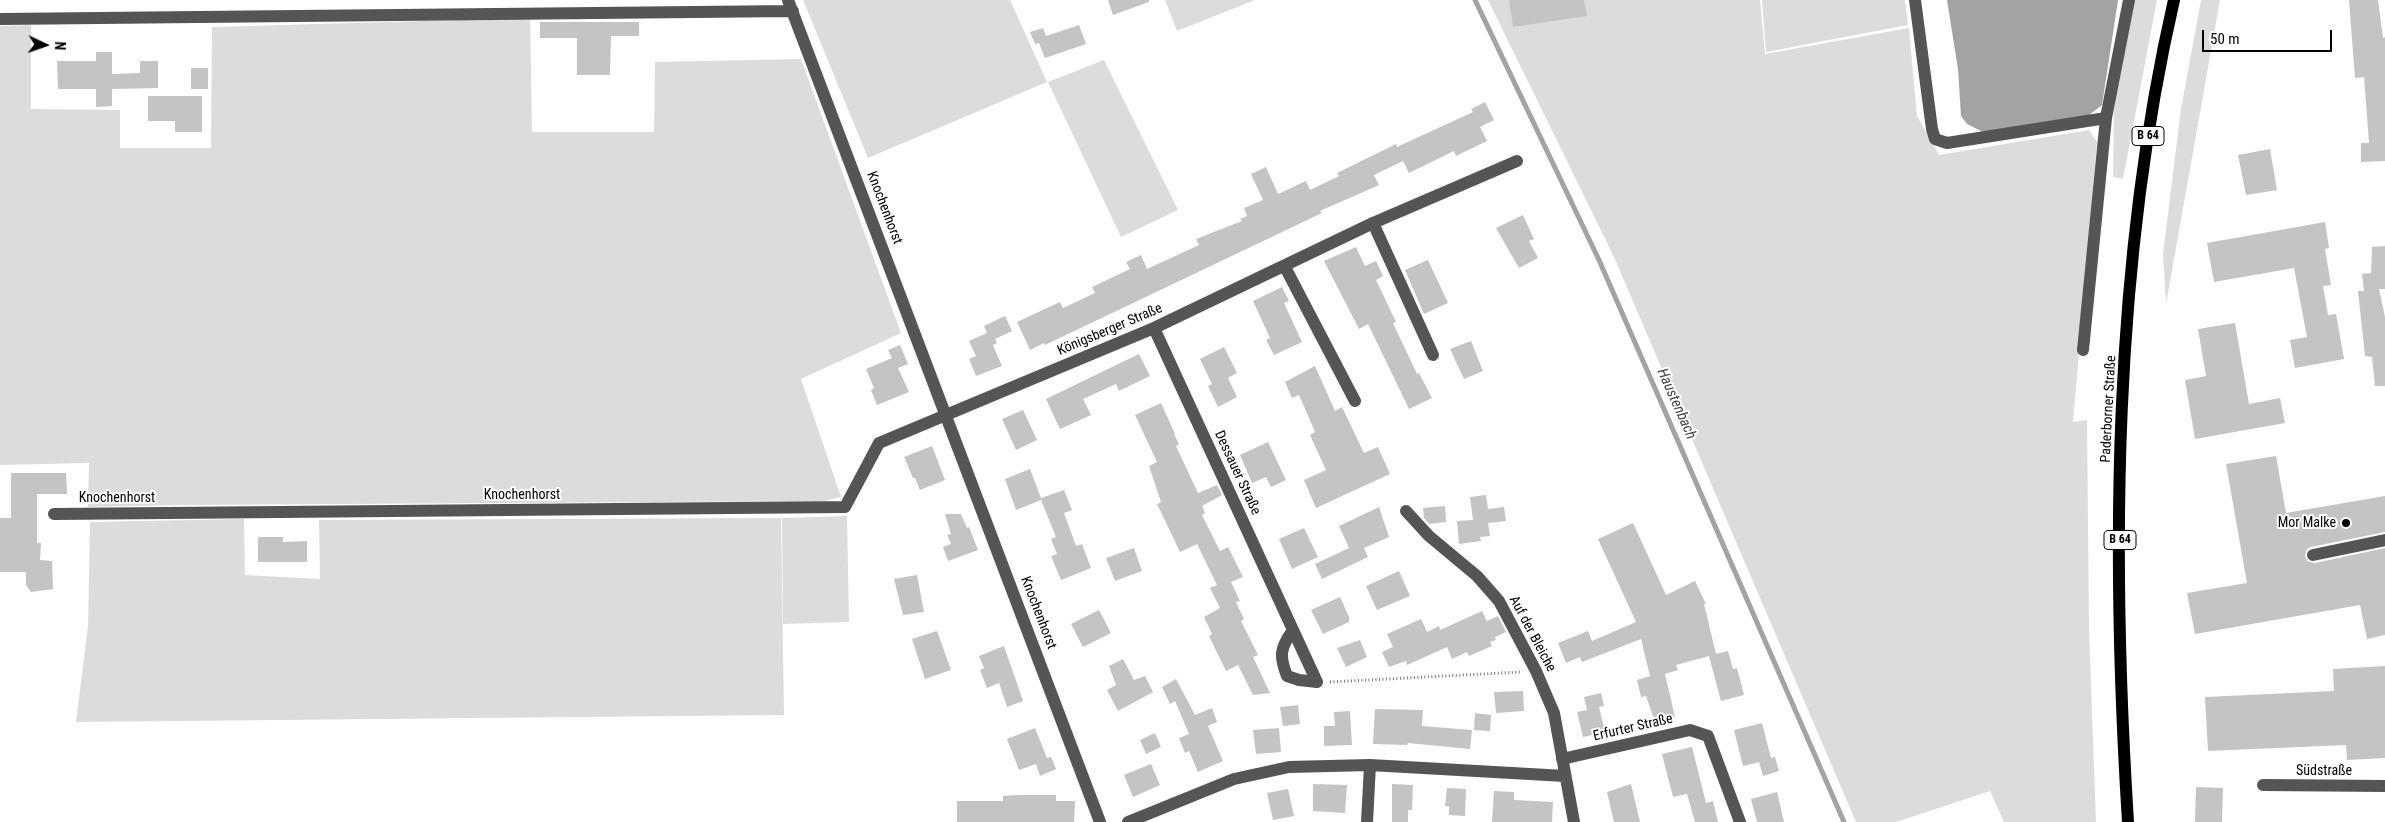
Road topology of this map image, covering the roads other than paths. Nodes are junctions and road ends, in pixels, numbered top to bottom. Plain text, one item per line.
1 (1914, 0) edge
2 (2129, 0) edge
3 (2174, 0) edge
4 (790, 5) edge
5 (0, 19) edge
6 (2106, 118) junction
7 (1517, 160) dead end
8 (1373, 224) junction
9 (1285, 267) junction
10 (1154, 328) junction
11 (2083, 350) dead end
12 (1433, 354) dead end
13 (1355, 401) dead end
14 (946, 416) junction
15 (1406, 511) dead end
16 (54, 514) dead end
17 (2385, 540) edge
18 (2313, 555) dead end
19 (1293, 630) junction
20 (1562, 759) junction
21 (1370, 765) junction
22 (1565, 776) junction
23 (2263, 785) dead end
24 (2385, 786) edge
25 (1100, 822) edge
26 (1128, 822) edge
27 (1367, 822) edge
28 (1574, 822) edge
29 (1740, 822) edge
30 (2128, 822) edge

1 - 6 street
2 - 6 street
3 - 30 main road, Paderborner Straße / B 64
4 - 5 street, Knochenhorst
4 - 14 street, Knochenhorst
6 - 11 street
7 - 8 street, Königsberger Straße
8 - 9 street, Königsberger Straße
8 - 12 street
9 - 10 street, Königsberger Straße
9 - 13 street
10 - 14 street, Königsberger Straße
10 - 19 street, Dessauer Straße
14 - 16 street, Knochenhorst
14 - 25 street, Knochenhorst
15 - 20 street, Auf der Bleiche
17 - 18 street
19 - 19 street, Dessauer Straße
20 - 22 street, Auf der Bleiche
20 - 29 street, Erfurter Straße
21 - 22 street
21 - 26 street
21 - 27 street
22 - 28 street, Auf der Bleiche
23 - 24 street, Südstraße

